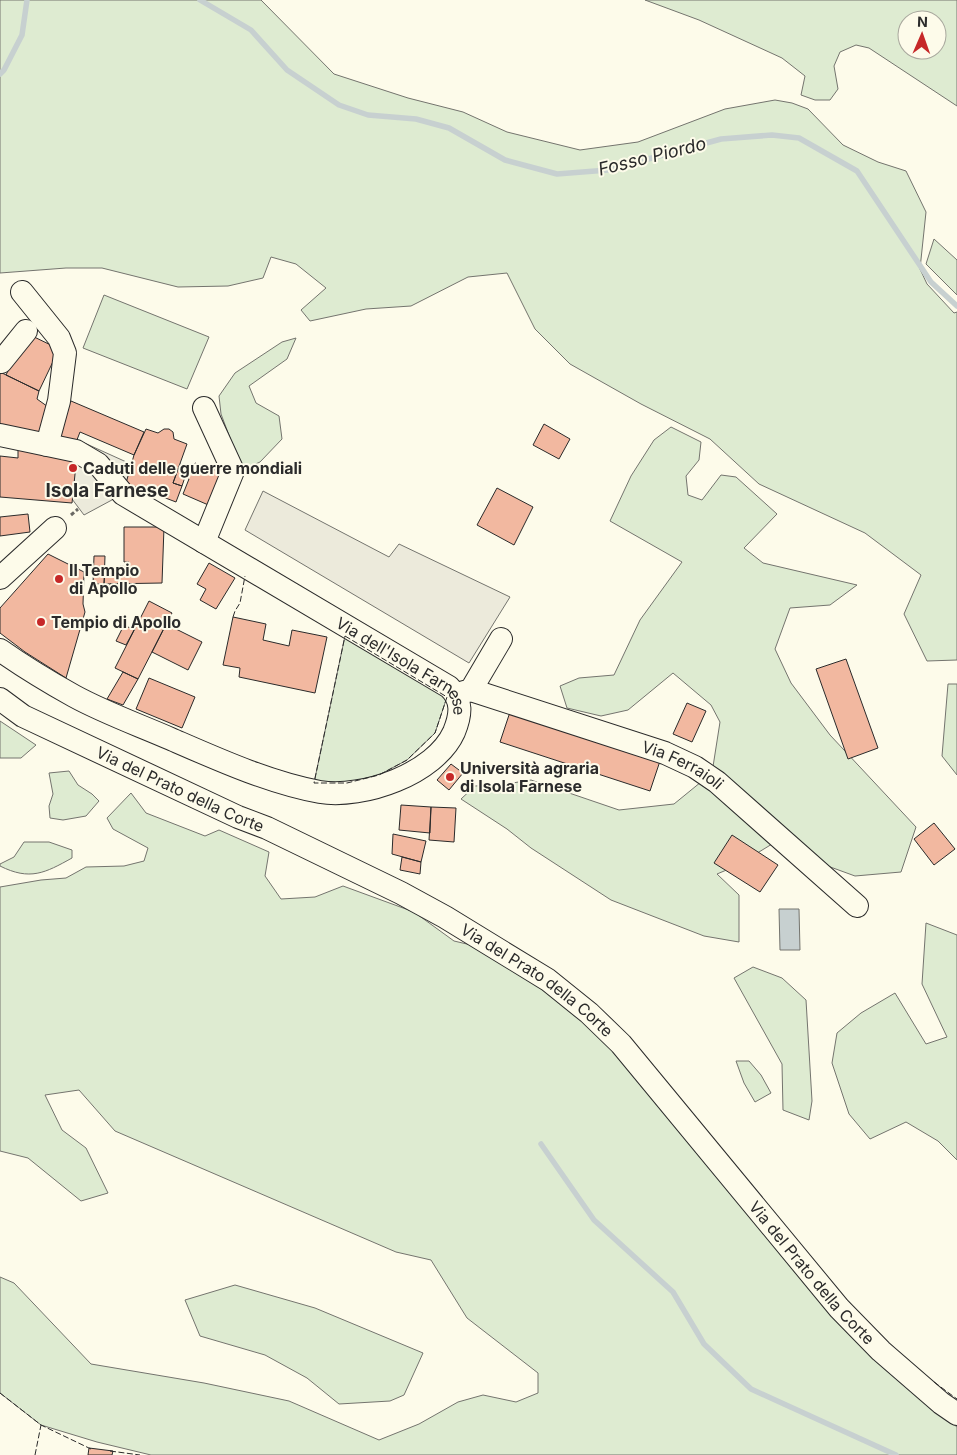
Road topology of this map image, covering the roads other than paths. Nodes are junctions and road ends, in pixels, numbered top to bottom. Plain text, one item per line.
1 (22, 292) dead end
2 (36, 323) junction
3 (1, 362) dead end
4 (204, 408) dead end
5 (0, 435) edge
6 (47, 445) junction
7 (55, 528) dead end
8 (204, 542) junction
9 (0, 578) edge
10 (501, 638) dead end
11 (0, 650) edge
12 (463, 692) junction
13 (0, 698) edge
14 (857, 906) dead end
15 (957, 1414) edge

1 - 2 street
2 - 3 street
2 - 6 street
4 - 8 street
5 - 6 street, Via dell'Isola Farnese
6 - 8 street, Via dell'Isola Farnese
7 - 9 street
8 - 12 street, Via dell'Isola Farnese
10 - 12 street
11 - 12 street, Via dell'Isola Farnese
12 - 14 street, Via Ferraioli
13 - 15 street, Via del Prato della Corte

